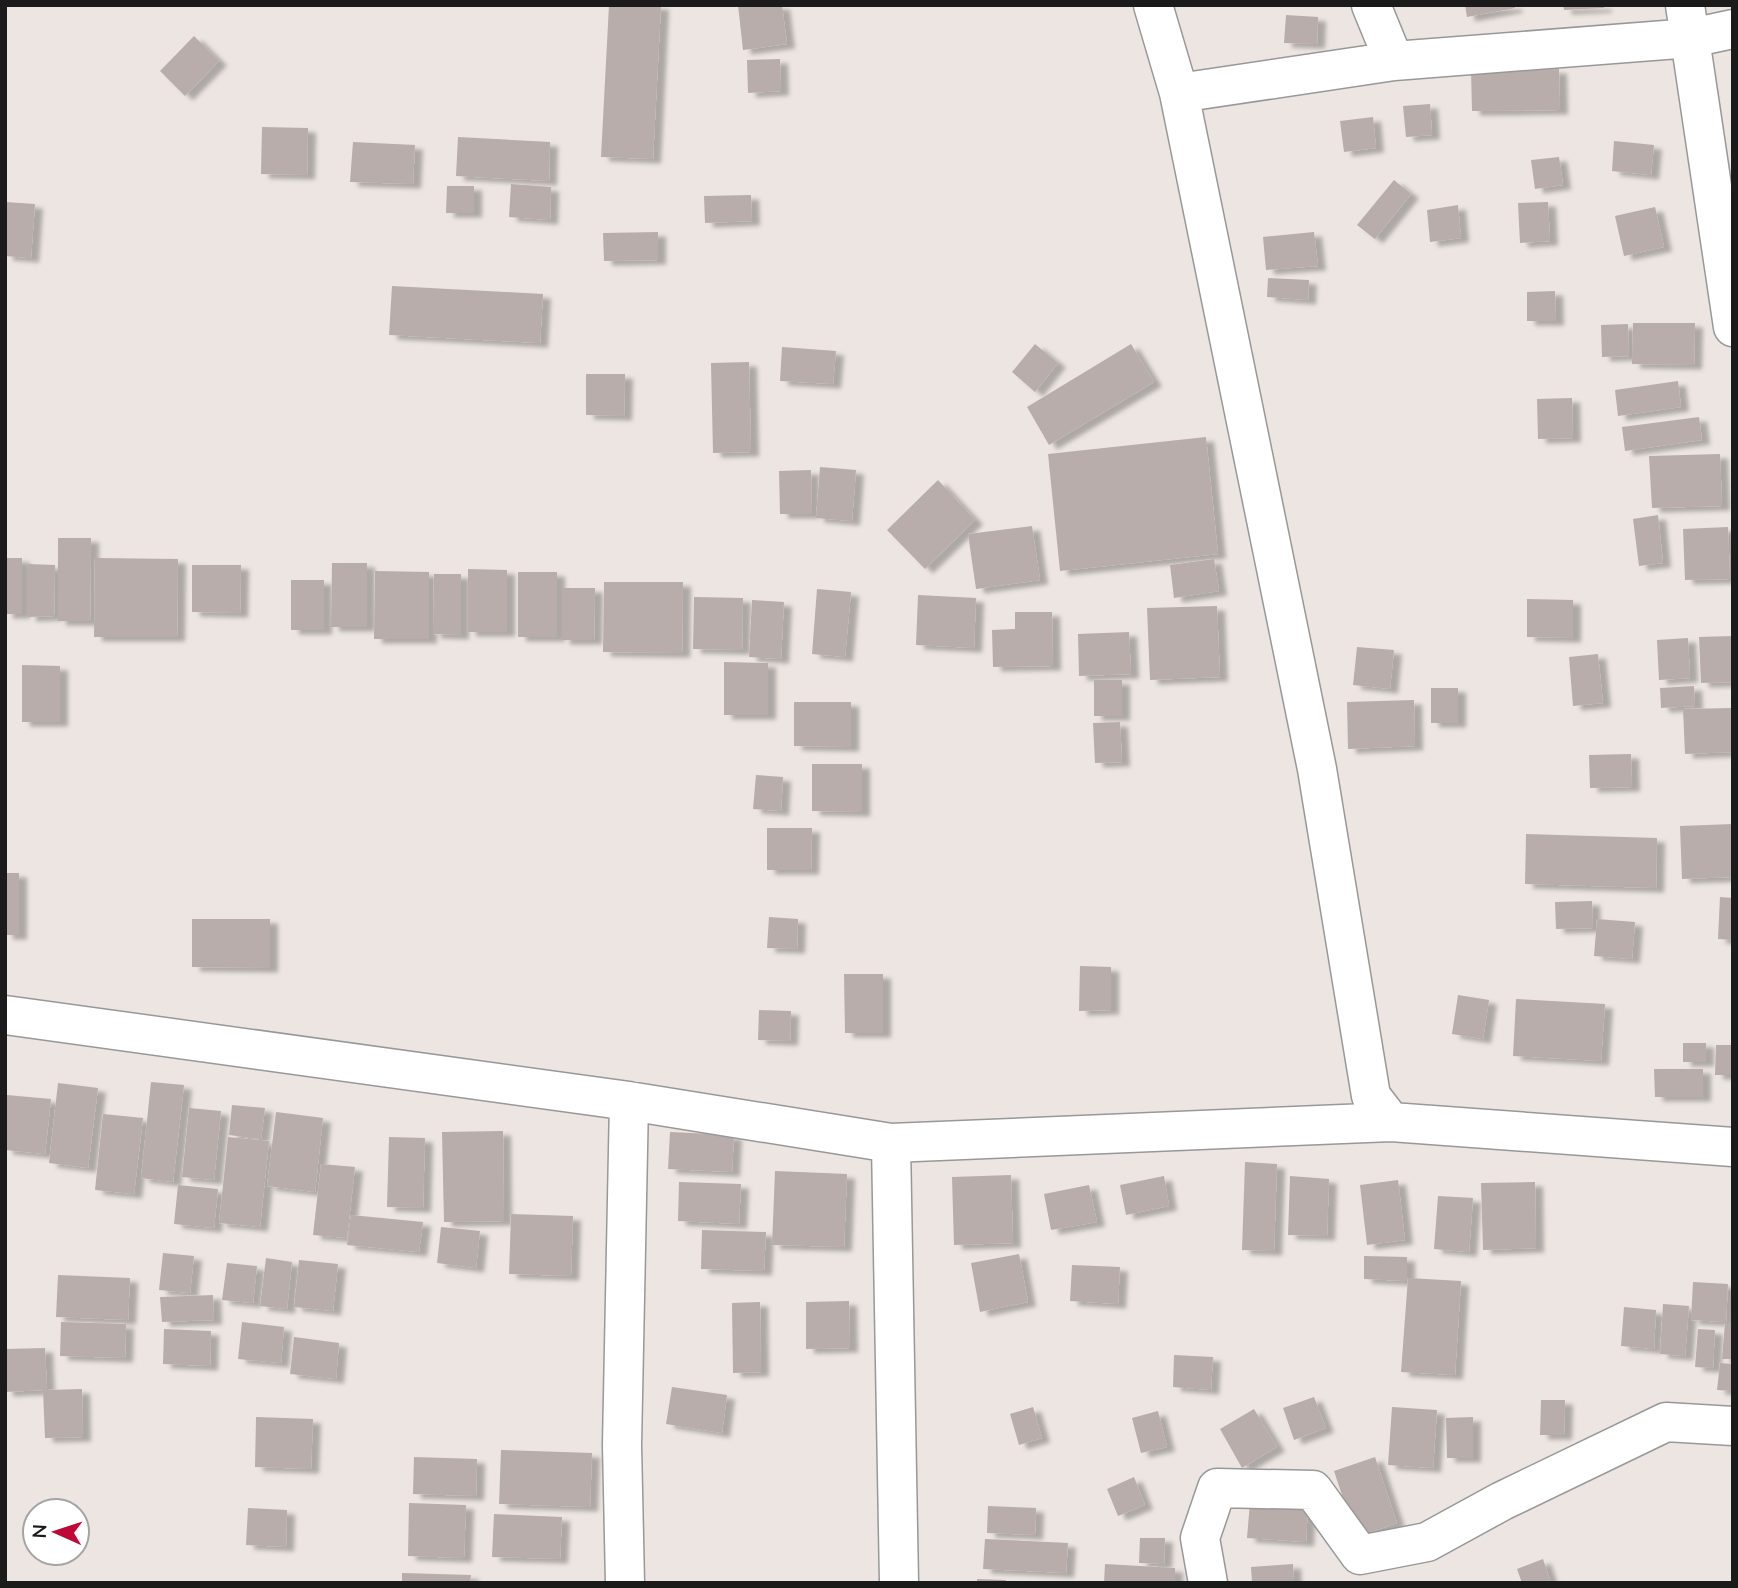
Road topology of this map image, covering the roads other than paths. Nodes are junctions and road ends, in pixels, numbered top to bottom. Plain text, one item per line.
1 (1153, 5) edge
2 (1371, 5) edge
3 (1688, 22) edge
4 (1733, 29) edge
5 (1394, 61) junction
6 (1179, 93) junction
7 (1733, 327) edge
8 (5, 1015) edge
9 (629, 1101) junction
10 (1391, 1122) junction
11 (891, 1143) junction
12 (1733, 1147) edge
13 (1733, 1426) edge
14 (625, 1583) edge
15 (899, 1583) edge
16 (1208, 1583) edge

1 - 6 street
2 - 5 street
3 - 4 street
3 - 5 street
3 - 7 street
5 - 6 street
6 - 10 street
8 - 9 street
9 - 11 street
9 - 14 street
10 - 11 street
10 - 12 street
11 - 15 street
13 - 16 street

